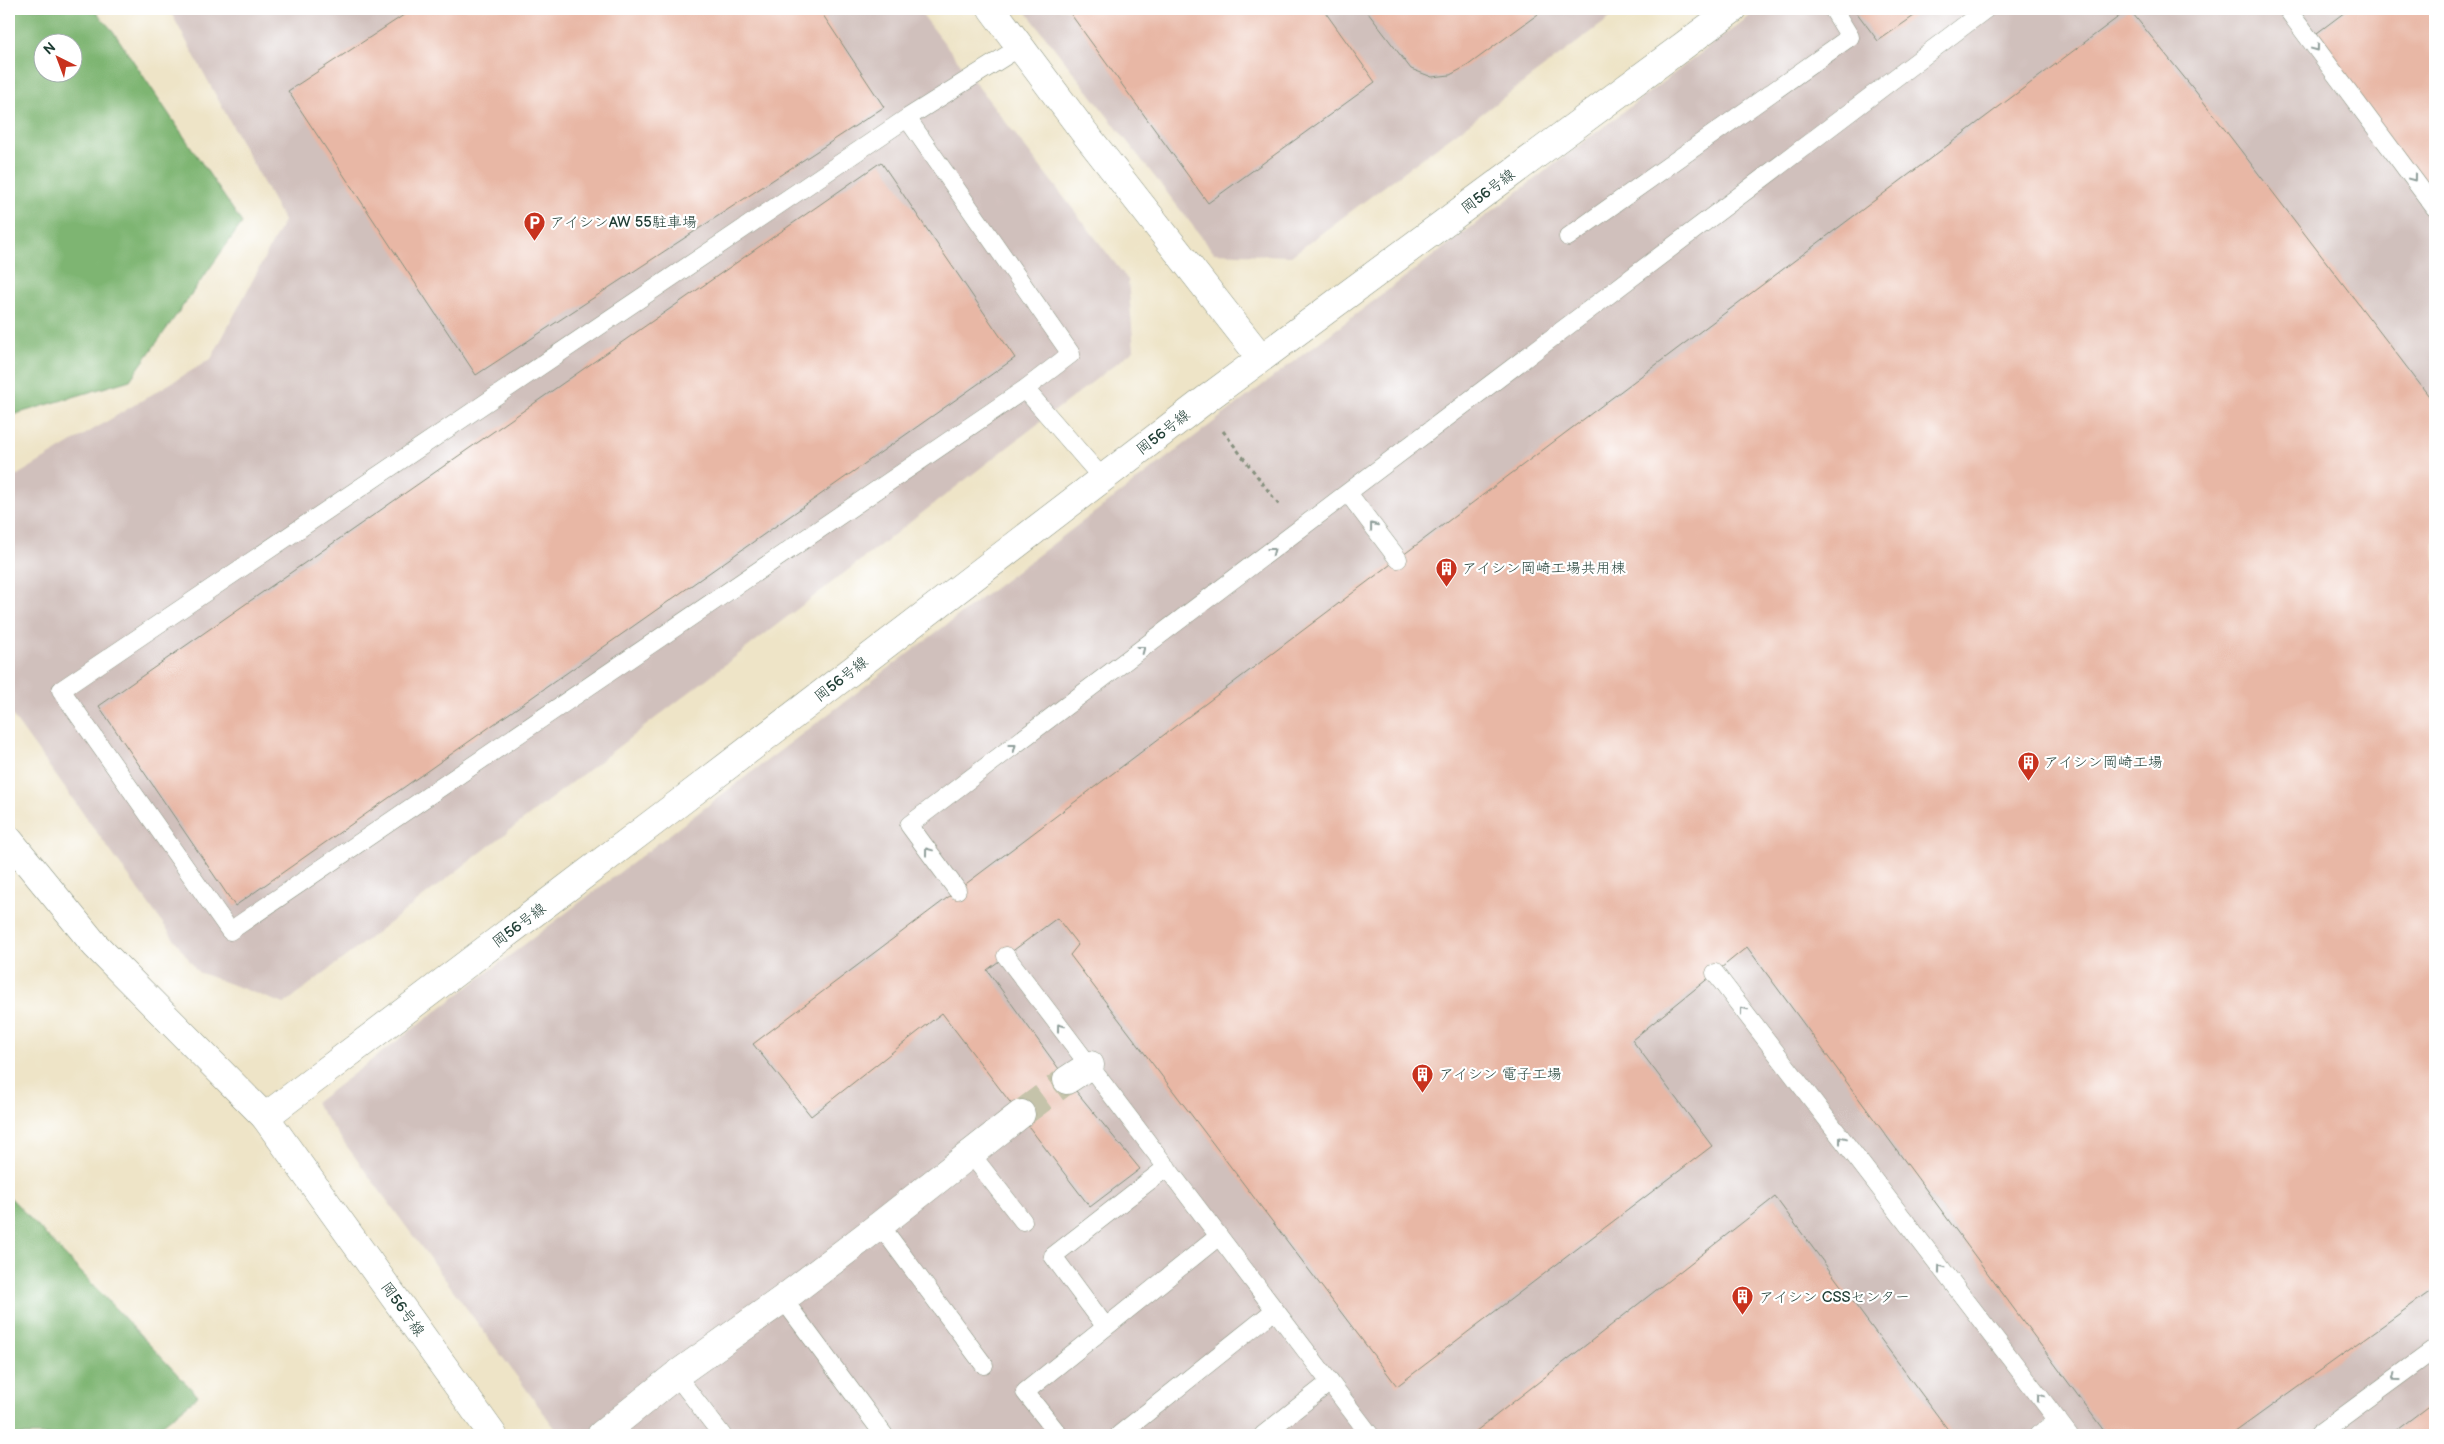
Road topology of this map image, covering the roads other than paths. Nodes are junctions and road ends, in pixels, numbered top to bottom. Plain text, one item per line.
1 (992, 9) edge
2 (1733, 9) edge
3 (1833, 9) edge
4 (1986, 9) edge
5 (2287, 9) edge
6 (1020, 47) junction
7 (907, 118) junction
8 (2435, 208) edge
9 (1568, 237) dead end
10 (1262, 358) junction
11 (1025, 389) junction
12 (1103, 479) junction
13 (1348, 493) junction
14 (1398, 559) dead end
15 (9, 840) edge
16 (957, 890) dead end
17 (1006, 956) dead end
18 (1715, 973) dead end
19 (1090, 1066) junction
20 (1067, 1080) tunnel mouth
21 (1021, 1114) tunnel mouth
22 (265, 1117) junction
23 (971, 1154) junction
24 (1167, 1167) junction
25 (1023, 1221) dead end
26 (880, 1225) junction
27 (1219, 1236) junction
28 (783, 1298) junction
29 (1275, 1310) junction
30 (1105, 1326) junction
31 (2435, 1349) edge
32 (984, 1365) dead end
33 (676, 1375) junction
34 (1330, 1382) junction
35 (2058, 1420) junction
36 (493, 1435) edge
37 (601, 1435) edge
38 (722, 1435) edge
39 (884, 1435) edge
40 (1058, 1435) edge
41 (1119, 1435) edge
42 (1263, 1435) edge
43 (1370, 1435) edge
44 (2038, 1435) edge
45 (2069, 1435) edge
46 (2318, 1435) edge

1 - 6 street
2 - 10 street, 岡56号線
3 - 9 lane
4 - 13 lane
5 -> 8 lane
6 - 7 lane
6 - 10 street
7 - 11 lane
7 - 11 lane
10 - 12 street, 岡56号線
11 - 12 lane
12 - 22 street, 岡56号線
14 -> 13 lane
16 -> 13 lane
15 - 22 street
19 -> 17 lane
35 -> 18 lane
19 - 20 street
19 - 24 lane
21 - 23 street
22 - 36 street, 岡56号線
23 - 25 lane
23 - 26 street
24 - 27 lane
24 - 30 lane
26 - 28 street
26 - 32 lane
27 - 29 lane
27 - 30 lane
28 - 33 street
28 - 39 lane
29 - 34 lane
29 - 41 lane
30 - 40 lane
31 -> 46 lane
33 - 37 street
33 - 38 lane
34 - 42 lane
34 - 43 lane
35 - 44 lane
35 - 45 lane

